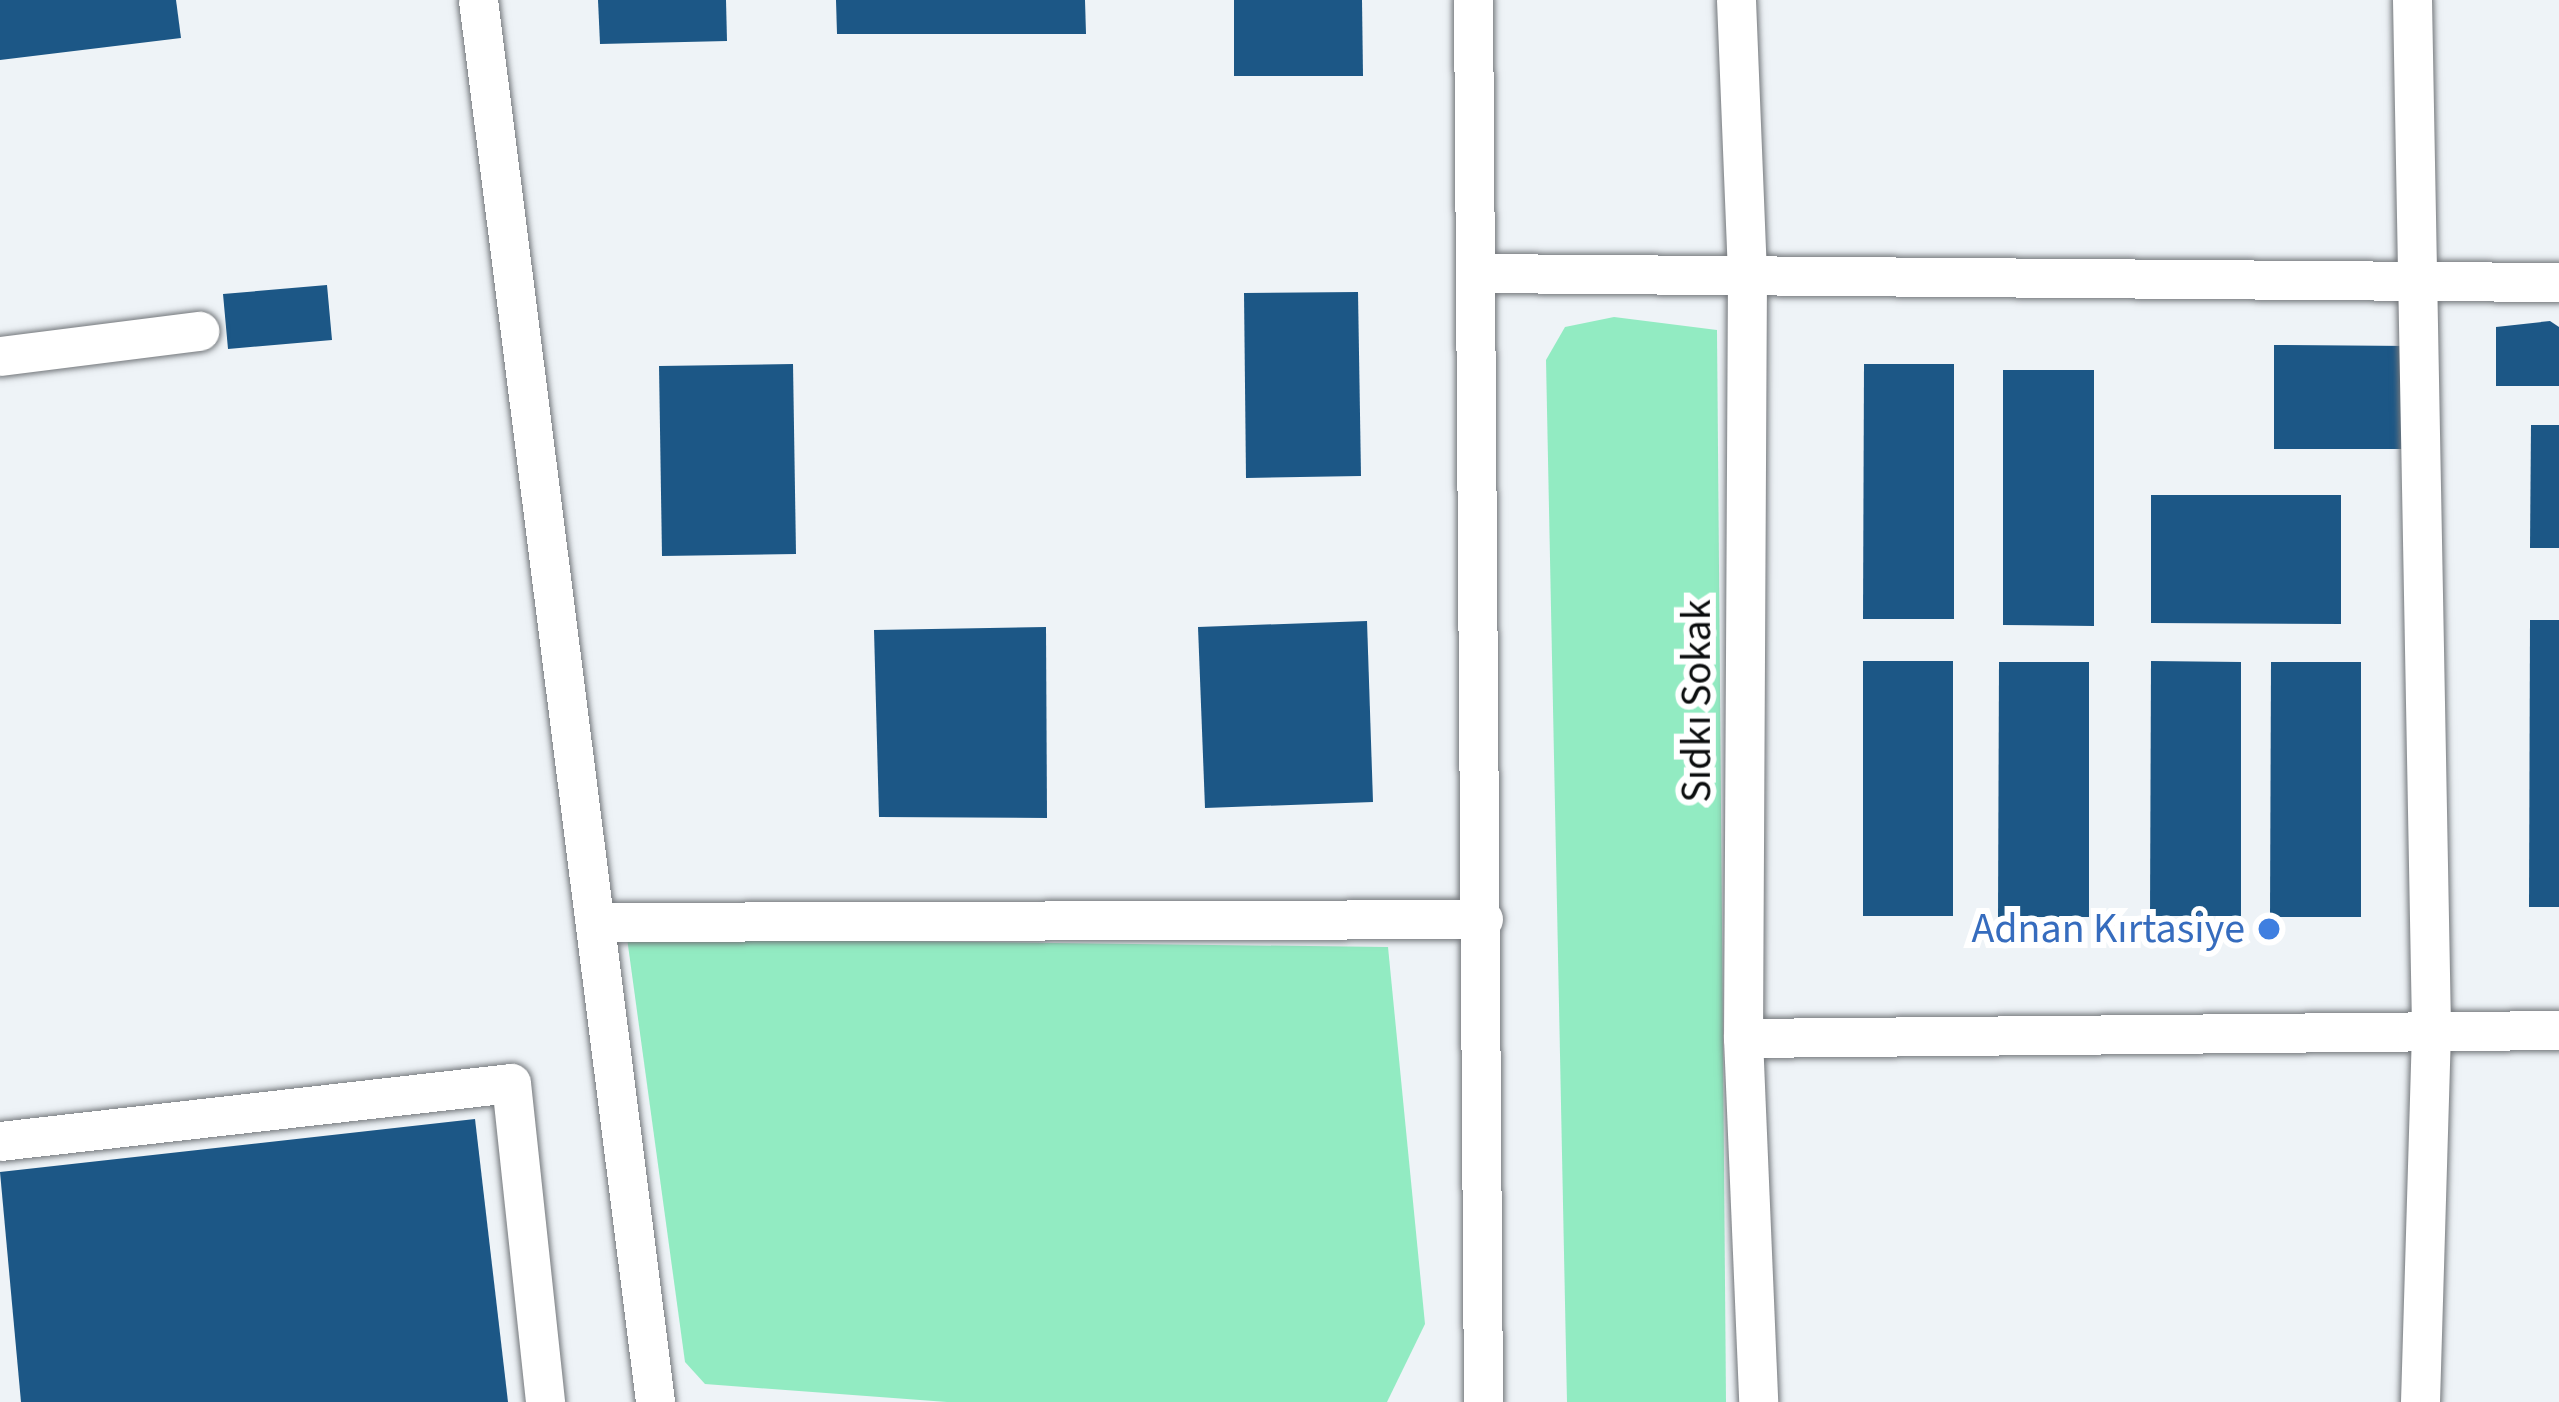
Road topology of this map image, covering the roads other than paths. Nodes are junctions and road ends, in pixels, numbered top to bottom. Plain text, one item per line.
1 (478, 0) edge
2 (1473, 0) edge
3 (1736, 0) edge
4 (2413, 0) edge
5 (1478, 273) junction
6 (1747, 275) junction
7 (2420, 280) junction
8 (2559, 281) edge
9 (199, 331) dead end
10 (0, 356) edge
11 (1483, 920) junction
12 (595, 922) junction
13 (2559, 1030) edge
14 (2431, 1031) junction
15 (1743, 1038) junction
16 (0, 1141) edge
17 (545, 1402) edge
18 (655, 1402) edge
19 (1483, 1402) edge
20 (1758, 1402) edge
21 (2420, 1402) edge

1 - 12 street
2 - 5 street
3 - 6 street, Sıdkı Sokak
4 - 7 street
5 - 6 street
5 - 11 street
6 - 7 street
6 - 15 street, Sıdkı Sokak
7 - 8 street
7 - 14 street
9 - 10 street
11 - 12 street
11 - 19 street
12 - 18 street
13 - 14 street
14 - 15 street
14 - 21 street
15 - 20 street, Sıdkı Sokak
16 - 17 street

